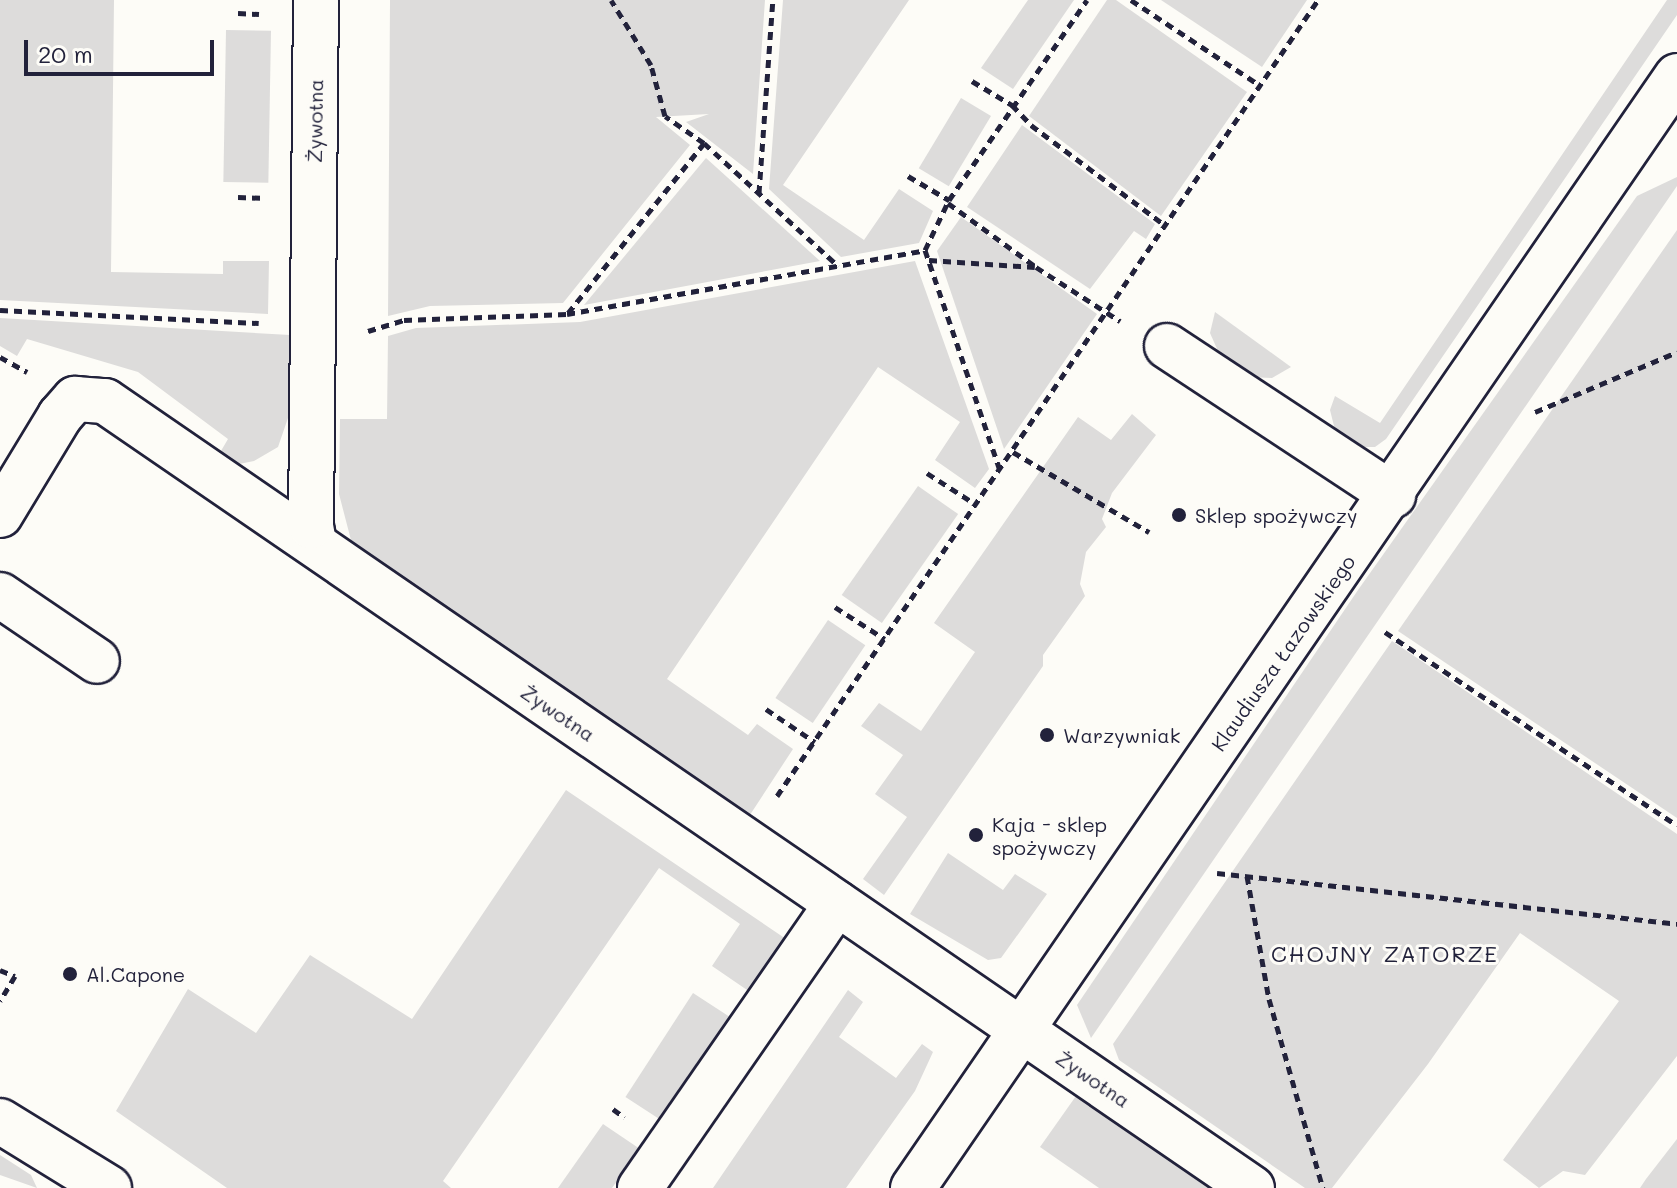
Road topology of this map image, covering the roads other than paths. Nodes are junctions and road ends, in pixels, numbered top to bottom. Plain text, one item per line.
1 (316, 0) edge
2 (1674, 88) edge
3 (1167, 346) road end
4 (1393, 495) junction
5 (0, 515) edge
6 (314, 543) junction
7 (0, 595) edge
8 (97, 661) dead end
9 (837, 904) junction
10 (1023, 1031) junction
11 (0, 1121) edge
12 (109, 1188) edge
13 (640, 1188) edge
14 (913, 1188) edge
15 (1252, 1188) edge

1 - 6 street, Żywotna
2 - 4 street, Klaudiusza Łazowskiego
3 - 4 street
4 - 10 street, Klaudiusza Łazowskiego
5 - 6 street
6 - 9 street, Żywotna
7 - 8 street
9 - 10 street, Żywotna
9 - 13 street
10 - 14 street, Klaudiusza Łazowskiego
10 - 15 street, Żywotna
11 - 12 street

